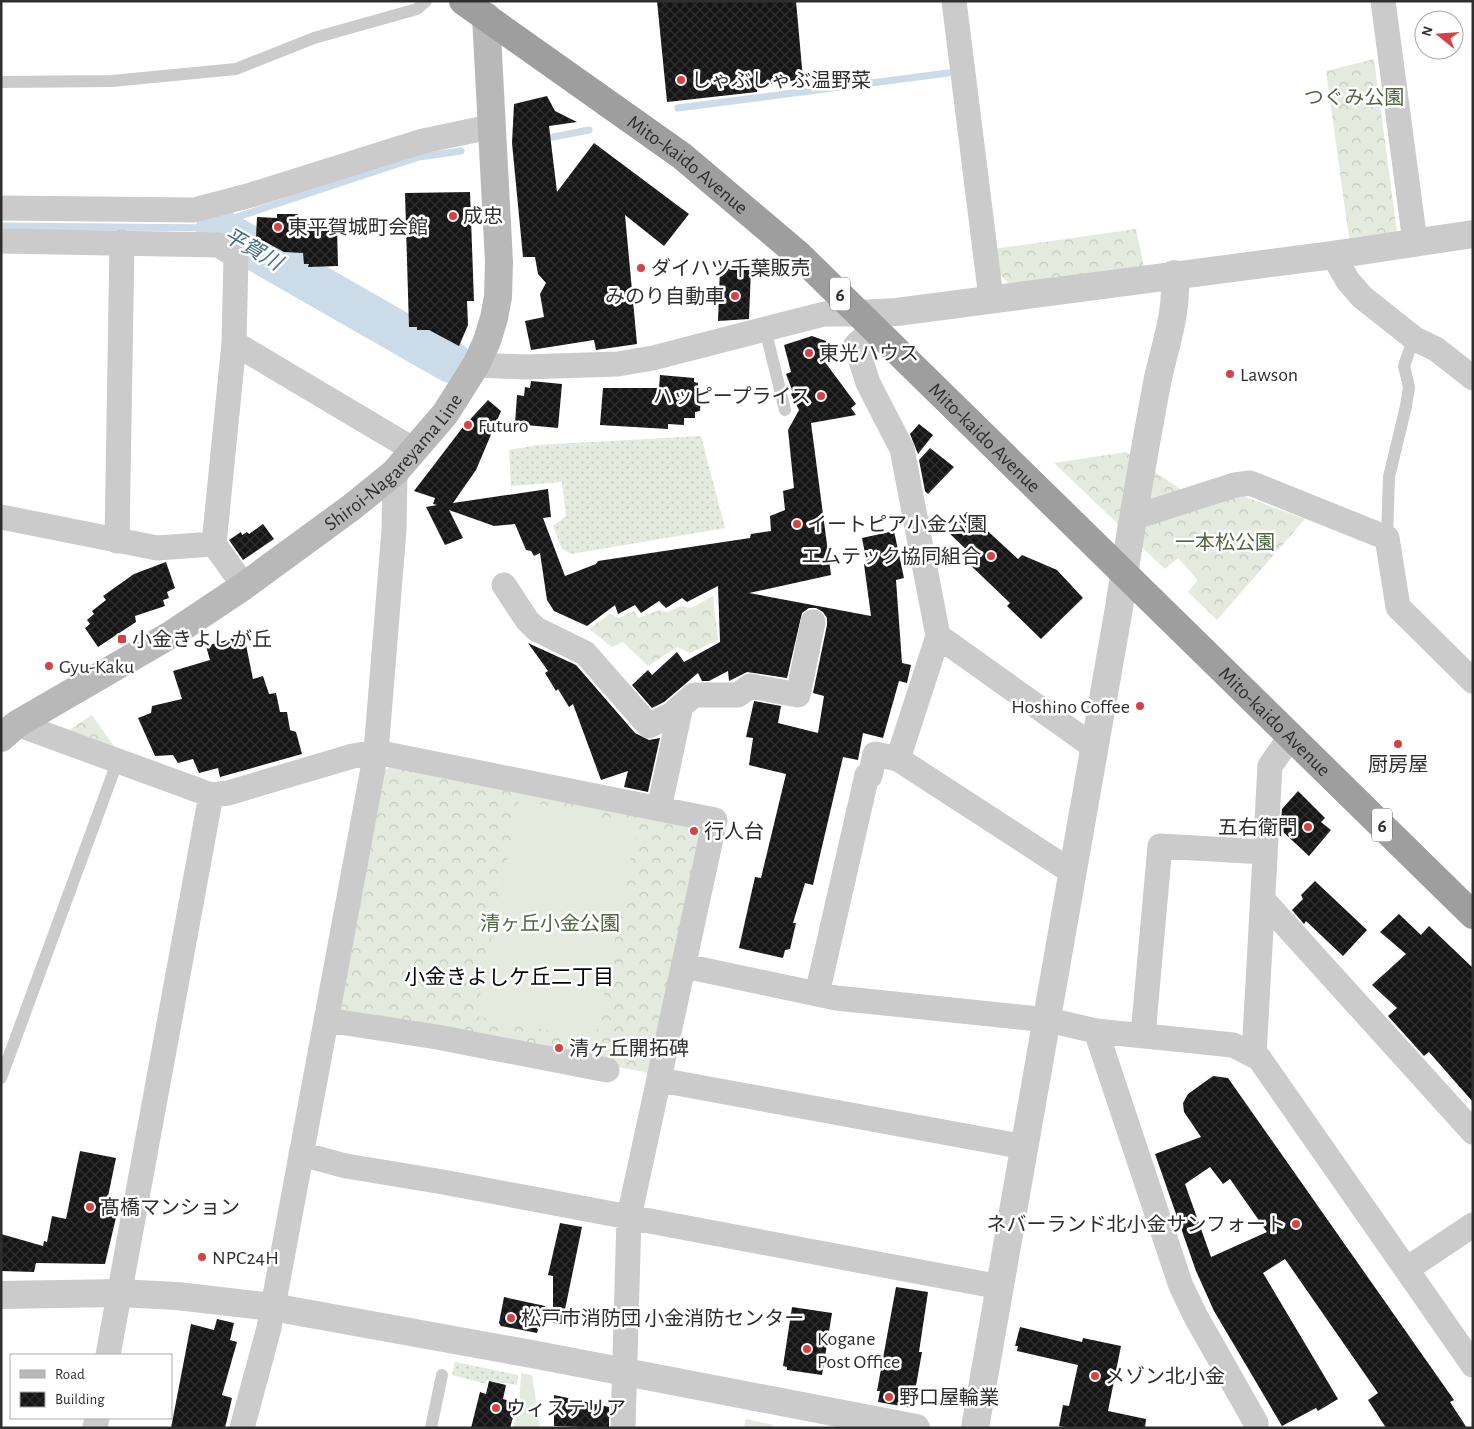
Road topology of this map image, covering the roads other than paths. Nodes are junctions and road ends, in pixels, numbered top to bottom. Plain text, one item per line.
1 (426, 1) edge
2 (463, 1) edge
3 (954, 1) edge
4 (1383, 1) edge
5 (486, 16) junction
6 (1, 82) edge
7 (490, 127) junction
8 (1, 208) edge
9 (1473, 234) edge
10 (1, 241) edge
11 (122, 242) junction
12 (1415, 242) junction
13 (1333, 255) junction
14 (1174, 274) junction
15 (991, 298) junction
16 (867, 321) junction
17 (765, 329) junction
18 (1414, 337) junction
19 (234, 343) junction
20 (476, 365) junction
21 (1473, 378) edge
22 (785, 410) dead end
23 (414, 450) junction
24 (395, 472) junction
25 (1275, 474) dead end
26 (1250, 483) junction
27 (1, 517) edge
28 (1132, 518) junction
29 (1387, 538) junction
30 (117, 541) junction
31 (214, 544) junction
32 (1124, 572) junction
33 (504, 585) dead end
34 (244, 586) junction
35 (813, 622) dead end
36 (938, 636) junction
37 (1473, 681) edge
38 (681, 706) junction
39 (9, 731) edge
40 (1291, 736) junction
41 (1094, 747) junction
42 (376, 752) junction
43 (898, 759) junction
44 (118, 760) junction
45 (212, 795) junction
46 (659, 809) junction
47 (1264, 852) junction
48 (1072, 872) junction
49 (1263, 900) junction
50 (1473, 915) edge
51 (684, 966) junction
52 (817, 994) junction
53 (326, 1020) junction
54 (1048, 1020) junction
55 (1096, 1031) junction
56 (1143, 1035) junction
57 (1254, 1055) junction
58 (607, 1070) dead end
59 (1, 1078) edge
60 (660, 1080) junction
61 (1473, 1132) edge
62 (1025, 1147) junction
63 (301, 1154) junction
64 (630, 1217) junction
65 (1473, 1225) edge
66 (1407, 1269) junction
67 (1000, 1287) junction
68 (119, 1293) junction
69 (1, 1295) edge
70 (272, 1307) junction
71 (108, 1354) edge
72 (1473, 1365) edge
73 (624, 1372) junction
74 (442, 1375) dead end
75 (242, 1428) edge
76 (431, 1428) edge
77 (623, 1428) edge
78 (916, 1428) edge
79 (975, 1428) edge
80 (1256, 1428) edge

1 - 6 lane
2 - 5 highway, Mito-kaido Avenue / 6
3 - 15 street
4 - 12 street
5 - 7 main road, Shiroi-Nagareyama Line
5 - 16 highway, Mito-kaido Avenue / 6
7 - 8 street
7 - 20 main road, Shiroi-Nagareyama Line
9 - 12 street
10 - 11 street
11 - 19 street
11 - 30 street
12 - 13 street
13 - 14 street
13 - 18 street
14 - 15 street
14 - 28 street
15 - 16 street
16 - 17 street
16 - 32 highway, Mito-kaido Avenue / 6
16 - 36 street
17 - 20 street
17 - 22 lane
18 - 21 street
18 - 29 lane
19 - 23 street
19 - 31 street
20 - 23 main road, Shiroi-Nagareyama Line
23 - 24 main road, Shiroi-Nagareyama Line
24 - 34 main road, Shiroi-Nagareyama Line
24 - 42 street
25 - 26 street
26 - 28 street
26 - 29 street
27 - 30 street
28 - 32 street
29 - 37 street
30 - 31 street
31 - 34 street
32 - 40 highway, Mito-kaido Avenue / 6
32 - 41 street
33 - 38 street
34 - 39 main road, Shiroi-Nagareyama Line
35 - 38 street
36 - 41 street
36 - 43 street
38 - 46 street
39 - 44 street
40 - 47 street
40 - 50 highway, Mito-kaido Avenue / 6
41 - 48 street
42 - 45 street
42 - 46 street
42 - 53 street
43 - 48 street
43 - 52 street
44 - 45 street
44 - 59 lane
45 - 68 street
46 - 51 street
47 - 49 street
47 - 56 street
48 - 54 street
49 - 57 street
49 - 61 street
51 - 52 street
51 - 60 street
52 - 54 street
53 - 58 street
53 - 63 street
54 - 55 street
54 - 62 street
55 - 56 street
55 - 80 street
56 - 57 street
57 - 66 street
60 - 62 street
60 - 64 street
62 - 67 street
63 - 64 street
63 - 70 street
64 - 67 street
64 - 73 street
65 - 66 street
66 - 72 street
67 - 79 street
68 - 69 street
68 - 70 street
68 - 71 street
70 - 73 street
70 - 75 street
73 - 77 street
73 - 78 street
74 - 76 lane

